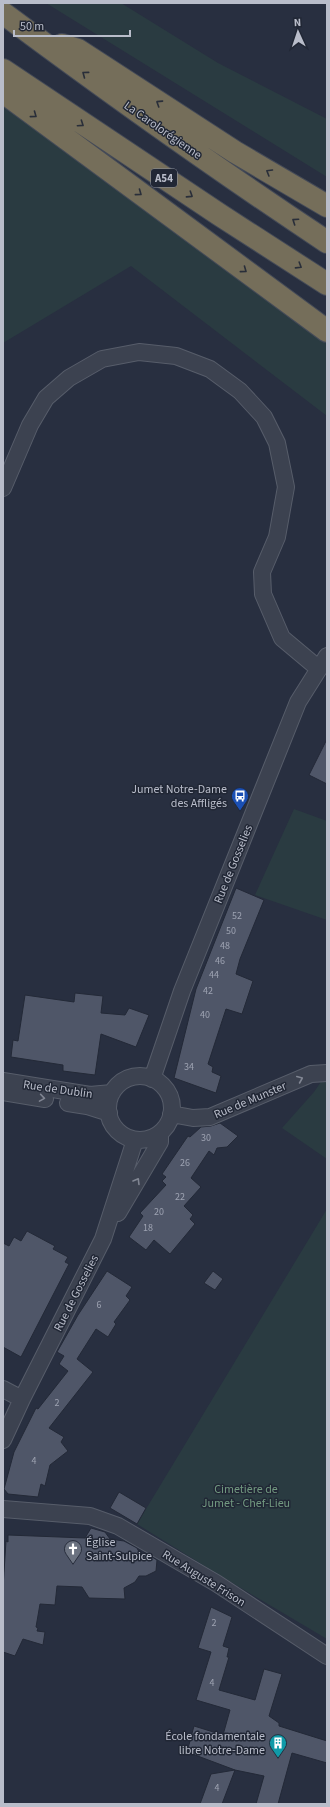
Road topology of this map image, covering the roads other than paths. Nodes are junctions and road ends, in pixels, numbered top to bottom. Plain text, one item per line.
1 (3, 13) edge
2 (37, 38) junction
3 (3, 70) edge
4 (3, 92) edge
5 (327, 206) edge
6 (327, 242) edge
7 (327, 284) edge
8 (327, 331) edge
9 (3, 488) edge
10 (323, 662) edge
11 (327, 1073) edge
12 (152, 1079) junction
13 (3, 1081) edge
14 (3, 1092) edge
15 (112, 1093) junction
16 (109, 1114) junction
17 (171, 1114) junction
18 (160, 1133) junction
19 (135, 1140) junction
20 (103, 1239) junction
21 (3, 1389) edge
22 (22, 1399) junction
23 (3, 1440) edge
24 (3, 1509) edge
25 (327, 1656) edge

1 - 2 highway, La Carolorégienne
5 -> 2 highway
6 -> 2 highway, La Carolorégienne
3 -> 7 highway, A54
4 -> 8 highway
9 - 10 street
10 - 12 street, Rue de Gosselies
17 -> 11 street, Rue de Munster
12 - 15 street
12 - 17 street
13 - 15 street, Rue de Dublin
14 -> 16 street, Rue de Dublin
15 - 16 street
16 - 19 street
17 - 18 street
18 - 19 street
20 -> 18 street
19 - 20 street, Rue de Gosselies
20 - 22 street, Rue de Gosselies
21 - 22 street
22 - 23 street, Rue de Gosselies
24 - 25 street, Rue Auguste Frison

